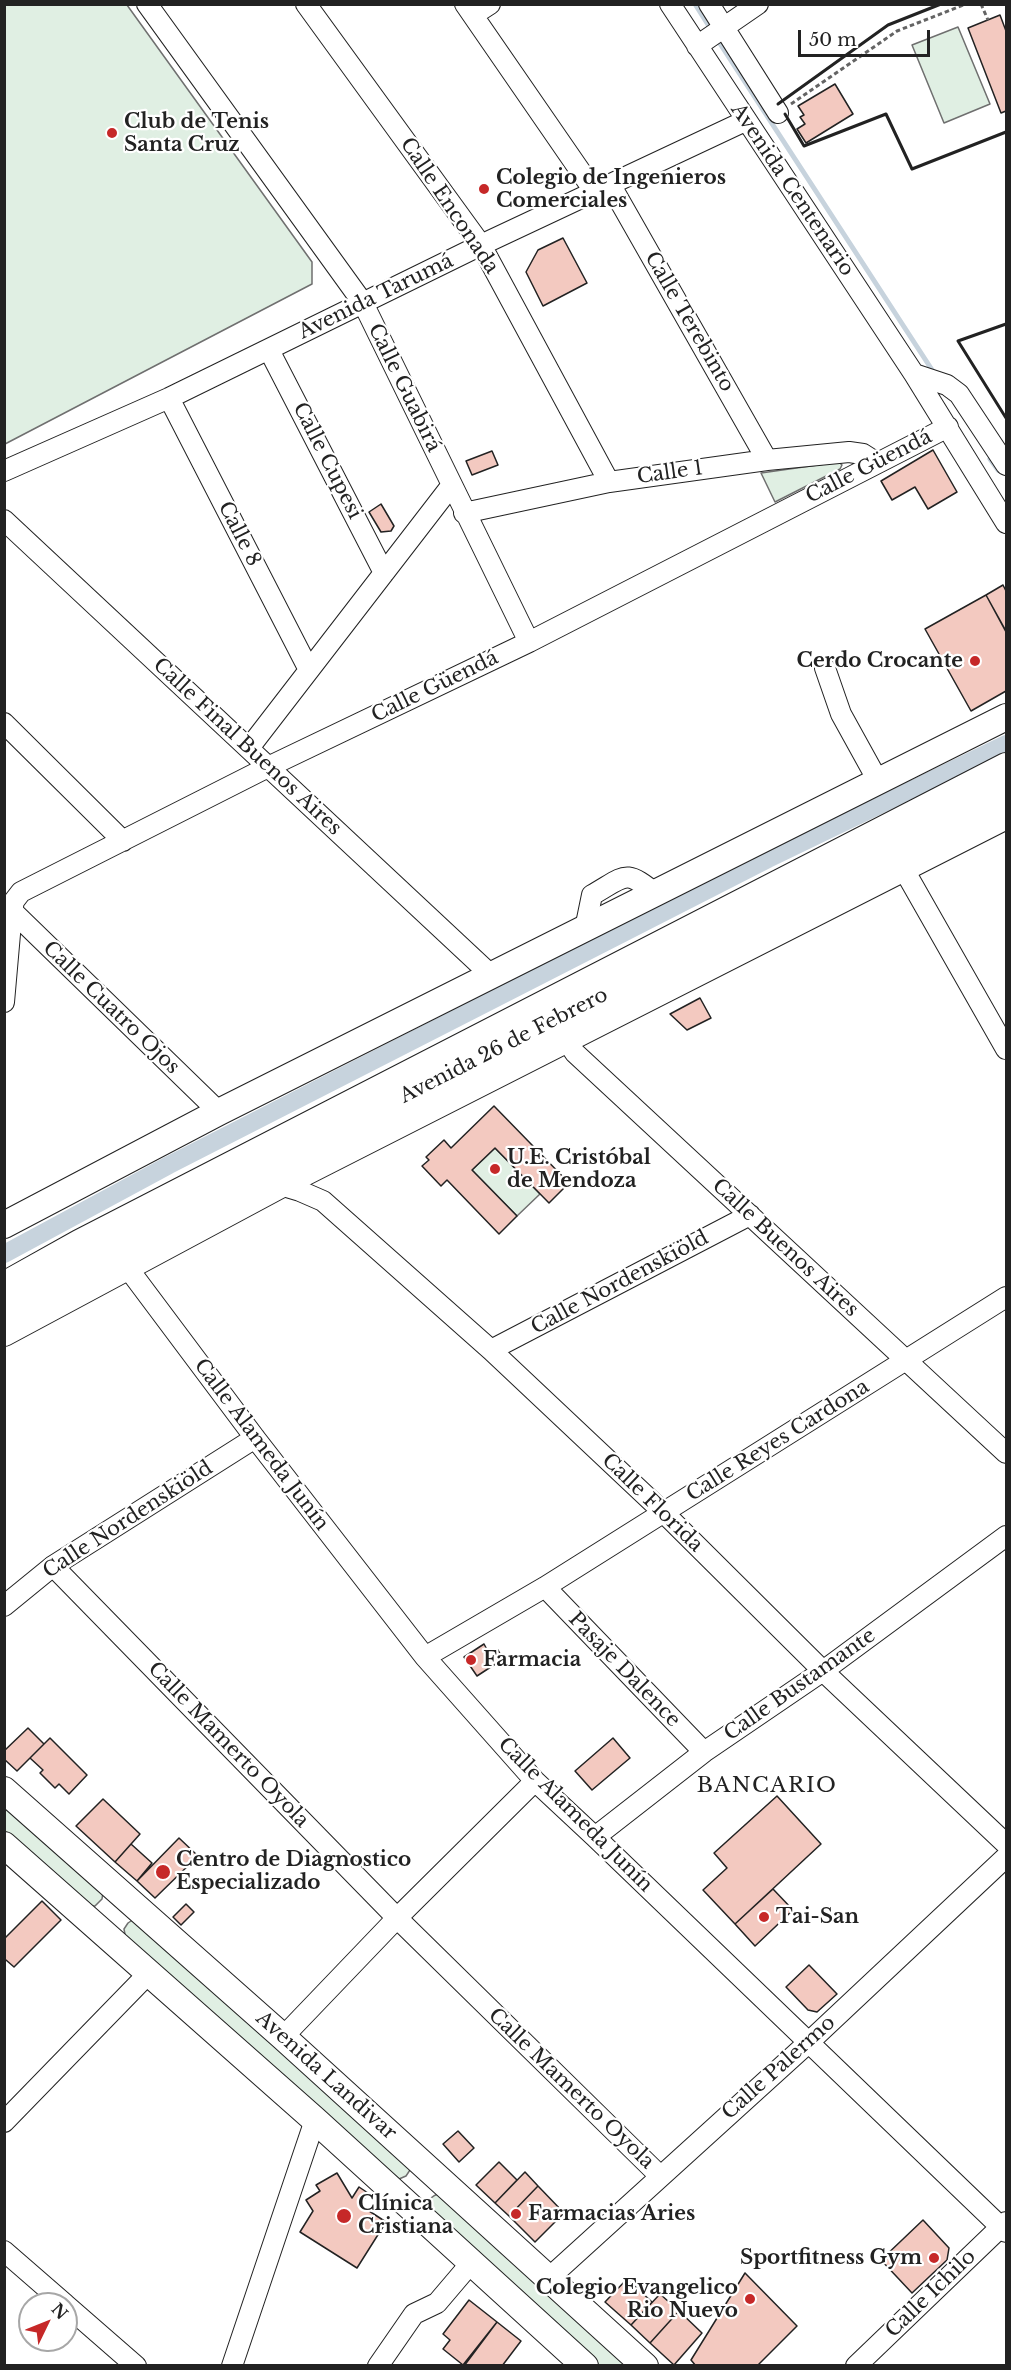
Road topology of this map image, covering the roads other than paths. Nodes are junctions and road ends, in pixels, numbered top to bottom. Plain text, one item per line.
1 (147, 4) edge
2 (306, 4) edge
3 (670, 4) edge
4 (709, 4) edge
5 (758, 4) edge
6 (476, 8) edge
7 (711, 36) junction
8 (780, 112) road end
9 (745, 120) junction
10 (602, 188) junction
11 (481, 245) junction
12 (363, 303) junction
13 (269, 350) junction
14 (930, 379) junction
15 (169, 398) junction
16 (948, 427) junction
17 (767, 460) junction
18 (877, 463) junction
19 (1006, 465) edge
20 (4, 471) edge
21 (609, 482) junction
22 (451, 486) junction
23 (464, 513) junction
24 (4, 520) edge
25 (1006, 523) edge
26 (384, 573) junction
27 (529, 642) junction
28 (825, 668) dead end
29 (309, 670) junction
30 (1006, 717) edge
31 (4, 723) edge
32 (249, 748) junction
33 (1006, 766) edge
34 (268, 767) junction
35 (878, 782) junction
36 (1006, 788) edge
37 (1006, 816) edge
38 (123, 841) junction
39 (903, 868) junction
40 (8, 907) edge
41 (490, 975) junction
42 (4, 1002) edge
43 (567, 1041) junction
44 (1006, 1049) edge
45 (219, 1112) junction
46 (280, 1185) junction
47 (750, 1215) junction
48 (7, 1222) edge
49 (127, 1267) junction
50 (4, 1285) edge
51 (1006, 1297) edge
52 (4, 1309) edge
53 (4, 1333) edge
54 (491, 1350) junction
55 (906, 1361) junction
56 (255, 1438) junction
57 (1006, 1453) edge
58 (663, 1512) junction
59 (1006, 1536) edge
60 (53, 1566) junction
61 (545, 1587) junction
62 (4, 1606) edge
63 (425, 1657) junction
64 (823, 1671) junction
65 (704, 1752) junction
66 (534, 1781) junction
67 (4, 1790) edge
68 (595, 1836) junction
69 (1006, 1844) edge
70 (4, 1845) edge
71 (1006, 1857) edge
72 (110, 1884) junction
73 (138, 1909) junction
74 (84, 1916) junction
75 (397, 1918) junction
76 (111, 1941) junction
77 (149, 1973) junction
78 (283, 2037) junction
79 (807, 2043) junction
80 (315, 2120) junction
81 (4, 2122) edge
82 (421, 2162) junction
83 (660, 2176) junction
84 (441, 2180) junction
85 (393, 2192) junction
86 (416, 2212) junction
87 (1005, 2227) edge
88 (4, 2251) edge
89 (471, 2263) junction
90 (549, 2278) junction
91 (52, 2292) edge
92 (78, 2315) edge
93 (641, 2364) edge
94 (136, 2366) edge
95 (232, 2366) edge
96 (378, 2366) edge
97 (585, 2366) edge
98 (856, 2366) edge

1 - 12 street, Calle Guabirá
2 - 11 street, Calle Enconada
3 - 7 street, Avenida Centenario
4 - 7 street
5 - 7 street
6 - 10 street, Calle Terebinto
7 - 8 street
7 - 9 street, Avenida Centenario
9 - 10 street, Avenida Tarumá
9 - 14 street, Avenida Centenario
10 - 11 street, Avenida Tarumá
10 - 17 street, Calle Terebinto
11 - 12 street, Avenida Tarumá
11 - 21 street, Calle Enconada
12 - 13 street, Avenida Tarumá
12 - 22 street, Calle Guabirá
13 - 15 street, Avenida Tarumá
13 - 26 street, Calle Cupesi
14 - 16 street, Avenida Centenario
14 - 19 street, Avenida Centenario
15 - 20 street, Avenida Tarumá
15 - 29 street, Calle 8
16 - 18 street, Calle Güendá
16 - 25 street, Avenida Centenario
17 - 18 street, Calle 1
17 - 21 street, Calle 1
18 - 27 street, Calle Güendá
21 - 23 street, Calle 1
22 - 23 street, Calle Guabirá
22 - 26 street
23 - 27 street, Calle Guabirá
24 - 32 street, Calle Final Buenos Aires
26 - 29 street
27 - 34 street, Calle Güendá
28 - 35 street
29 - 32 street
30 - 35 main road
31 - 38 street
32 - 34 street, Calle Final Buenos Aires
33 - 50 main road, Avenida 26 de Febrero
34 - 38 street, Calle Güendá
34 - 41 street, Calle Final Buenos Aires
35 - 41 main road
36 - 52 main road, Avenida 26 de Febrero
37 - 39 main road, Avenida 26 de Febrero
38 - 40 street, Calle Güendá
39 - 43 main road, Avenida 26 de Febrero
39 - 44 street
40 - 42 street
40 - 45 street, Calle Cuatro Ojos
41 - 45 main road
43 - 46 main road, Avenida 26 de Febrero
43 - 47 street, Calle Buenos Aires
45 - 48 main road
46 - 49 main road, Avenida 26 de Febrero
46 - 54 street, Calle Florida
47 - 54 street, Calle Nordenskiöld
47 - 55 street, Calle Buenos Aires
49 - 53 main road, Avenida 26 de Febrero
49 - 56 street, Calle Alameda Junín
51 - 55 street, Calle Reyes Cardona
54 - 58 street, Calle Florida
55 - 57 street, Calle Buenos Aires
55 - 58 street, Calle Reyes Cardona
56 - 60 street, Calle Nordenskiöld
56 - 63 street, Calle Alameda Junín
58 - 61 street, Calle Reyes Cardona
58 - 64 street, Calle Florida
59 - 64 street, Calle Bustamante
60 - 62 street, Calle Nordenskiöld
60 - 75 street, Calle Mamerto Oyola
61 - 63 street, Calle Reyes Cardona
61 - 65 street, Pasaje Dalence
63 - 66 street, Calle Alameda Junín
64 - 65 street, Calle Bustamante
64 - 69 street, Calle Florida
65 - 68 street, Calle Bustamante
66 - 68 street, Calle Alameda Junín
66 - 75 street
67 - 72 main road, Avenida Landivar
68 - 79 street, Calle Alameda Junín
70 - 74 main road, Avenida Landivar
71 - 79 street, Calle Palermo
72 - 73 main road, Avenida Landivar
72 - 74 main road
73 - 76 main road
73 - 78 main road, Avenida Landivar
74 - 76 main road, Avenida Landivar
75 - 78 street
75 - 83 street, Calle Mamerto Oyola
76 - 77 main road, Avenida Landivar
77 - 80 main road, Avenida Landivar
77 - 81 street
78 - 82 main road, Avenida Landivar
79 - 83 street, Calle Palermo
79 - 87 street, Calle Alameda Junín
80 - 85 main road, Avenida Landivar
80 - 95 street
82 - 84 main road, Avenida Landivar
82 - 85 main road
83 - 90 street, Calle Palermo
84 - 86 main road
84 - 90 main road, Avenida Landivar
85 - 86 main road, Avenida Landivar
86 - 89 main road, Avenida Landivar
87 - 98 street, Calle Ichilo
88 - 91 street
89 - 96 street
89 - 97 main road, Avenida Landivar
90 - 93 main road, Avenida Landivar
92 - 94 street

